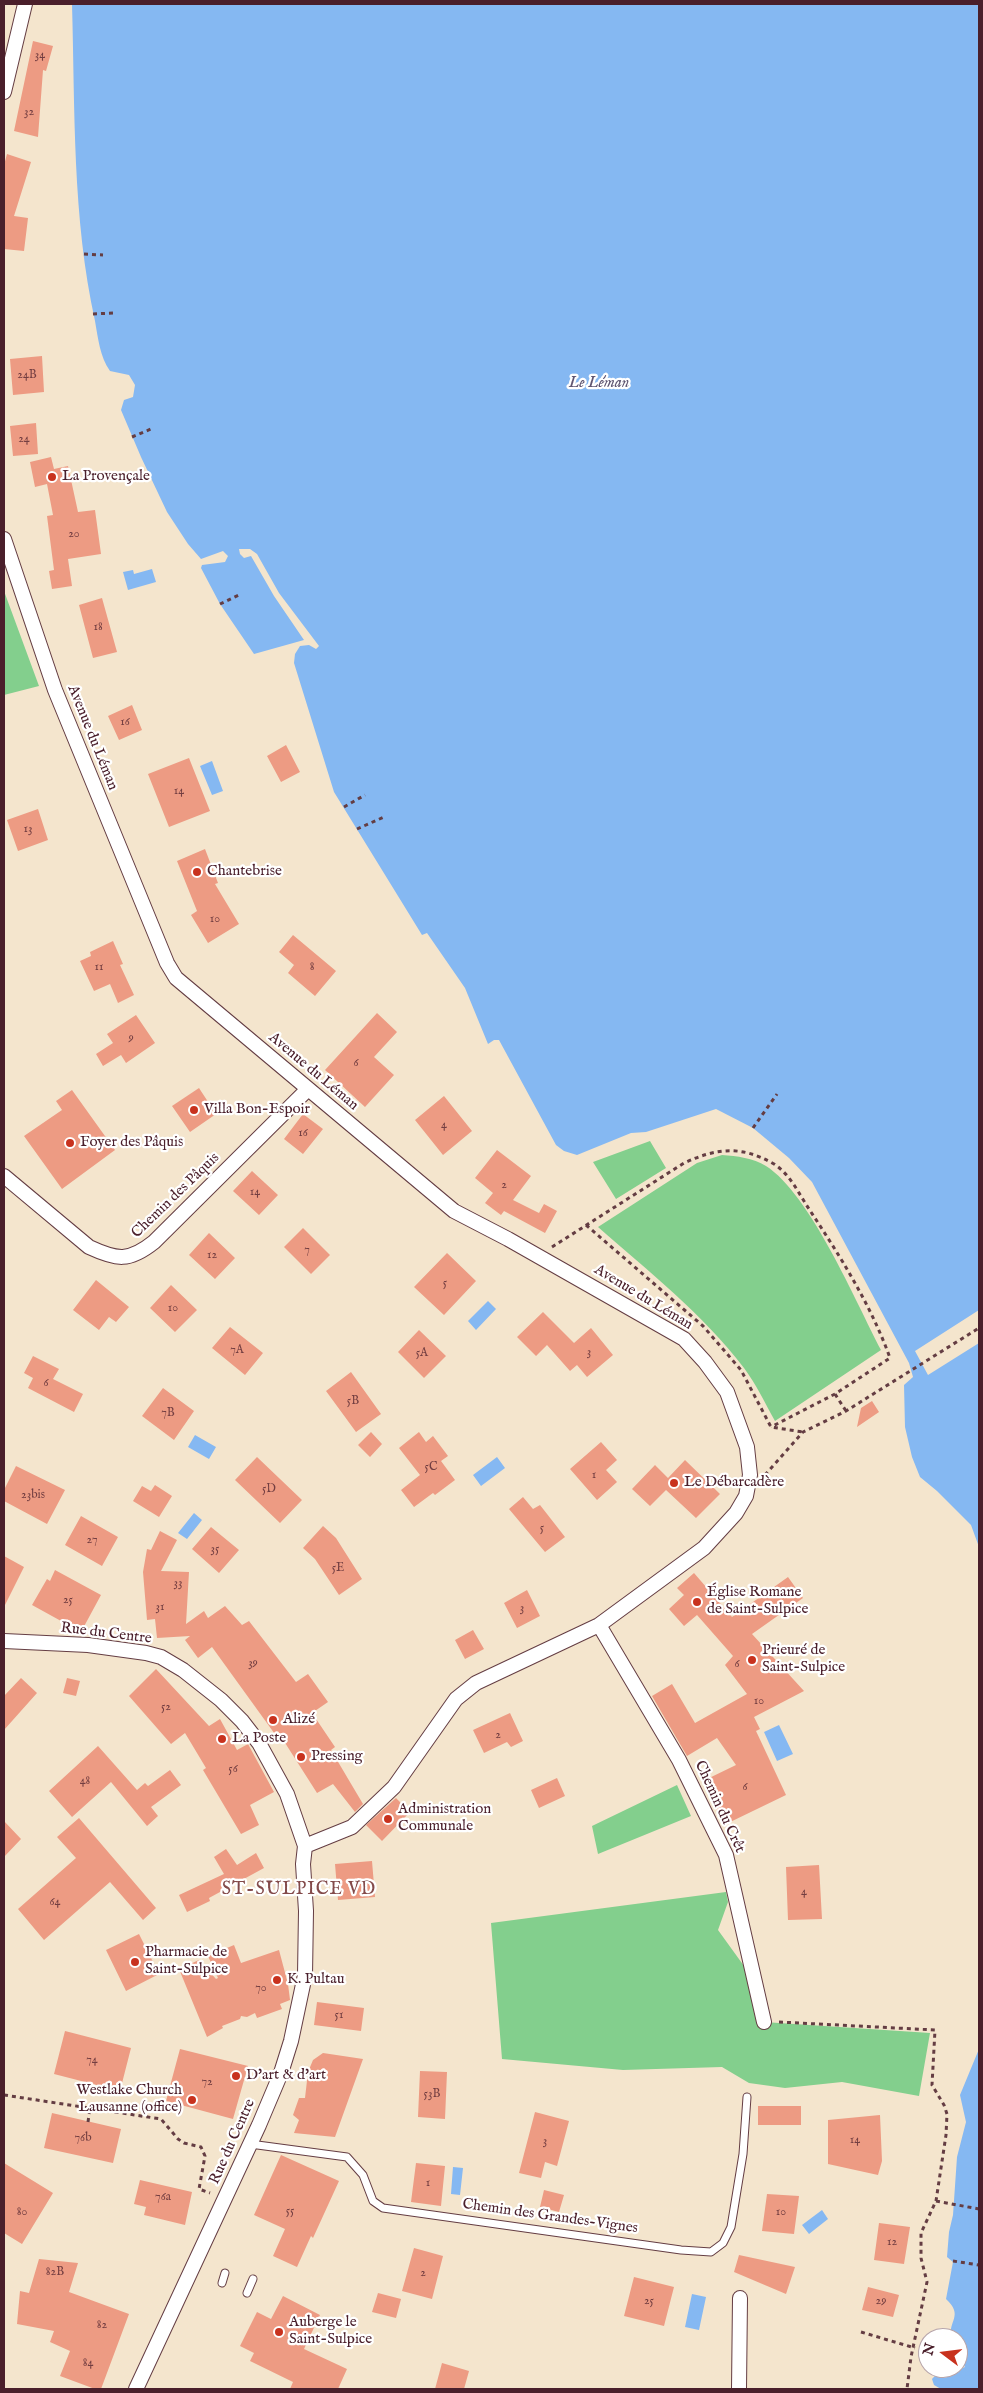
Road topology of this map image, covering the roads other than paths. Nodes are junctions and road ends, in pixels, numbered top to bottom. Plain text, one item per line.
1 (25, 4) edge
2 (4, 92) edge
3 (4, 539) edge
4 (308, 1088) junction
5 (4, 1176) edge
6 (599, 1625) junction
7 (4, 1641) edge
8 (305, 1846) junction
9 (764, 2022) road end
10 (747, 2096) dead end
11 (250, 2144) junction
12 (225, 2273) dead end
13 (253, 2279) dead end
14 (222, 2282) dead end
15 (248, 2293) dead end
16 (740, 2298) dead end
17 (136, 2389) edge
18 (739, 2389) edge

1 - 2 street
3 - 4 street, Avenue du Léman
4 - 5 street, Chemin des Pâquis
4 - 6 street, Avenue du Léman
6 - 8 street
6 - 9 street, Chemin du Crêt
7 - 8 street, Rue du Centre
8 - 11 street, Rue du Centre
10 - 11 lane, Chemin des Grandes-Vignes
11 - 17 street, Rue du Centre
12 - 14 lane
13 - 15 lane
16 - 18 street

